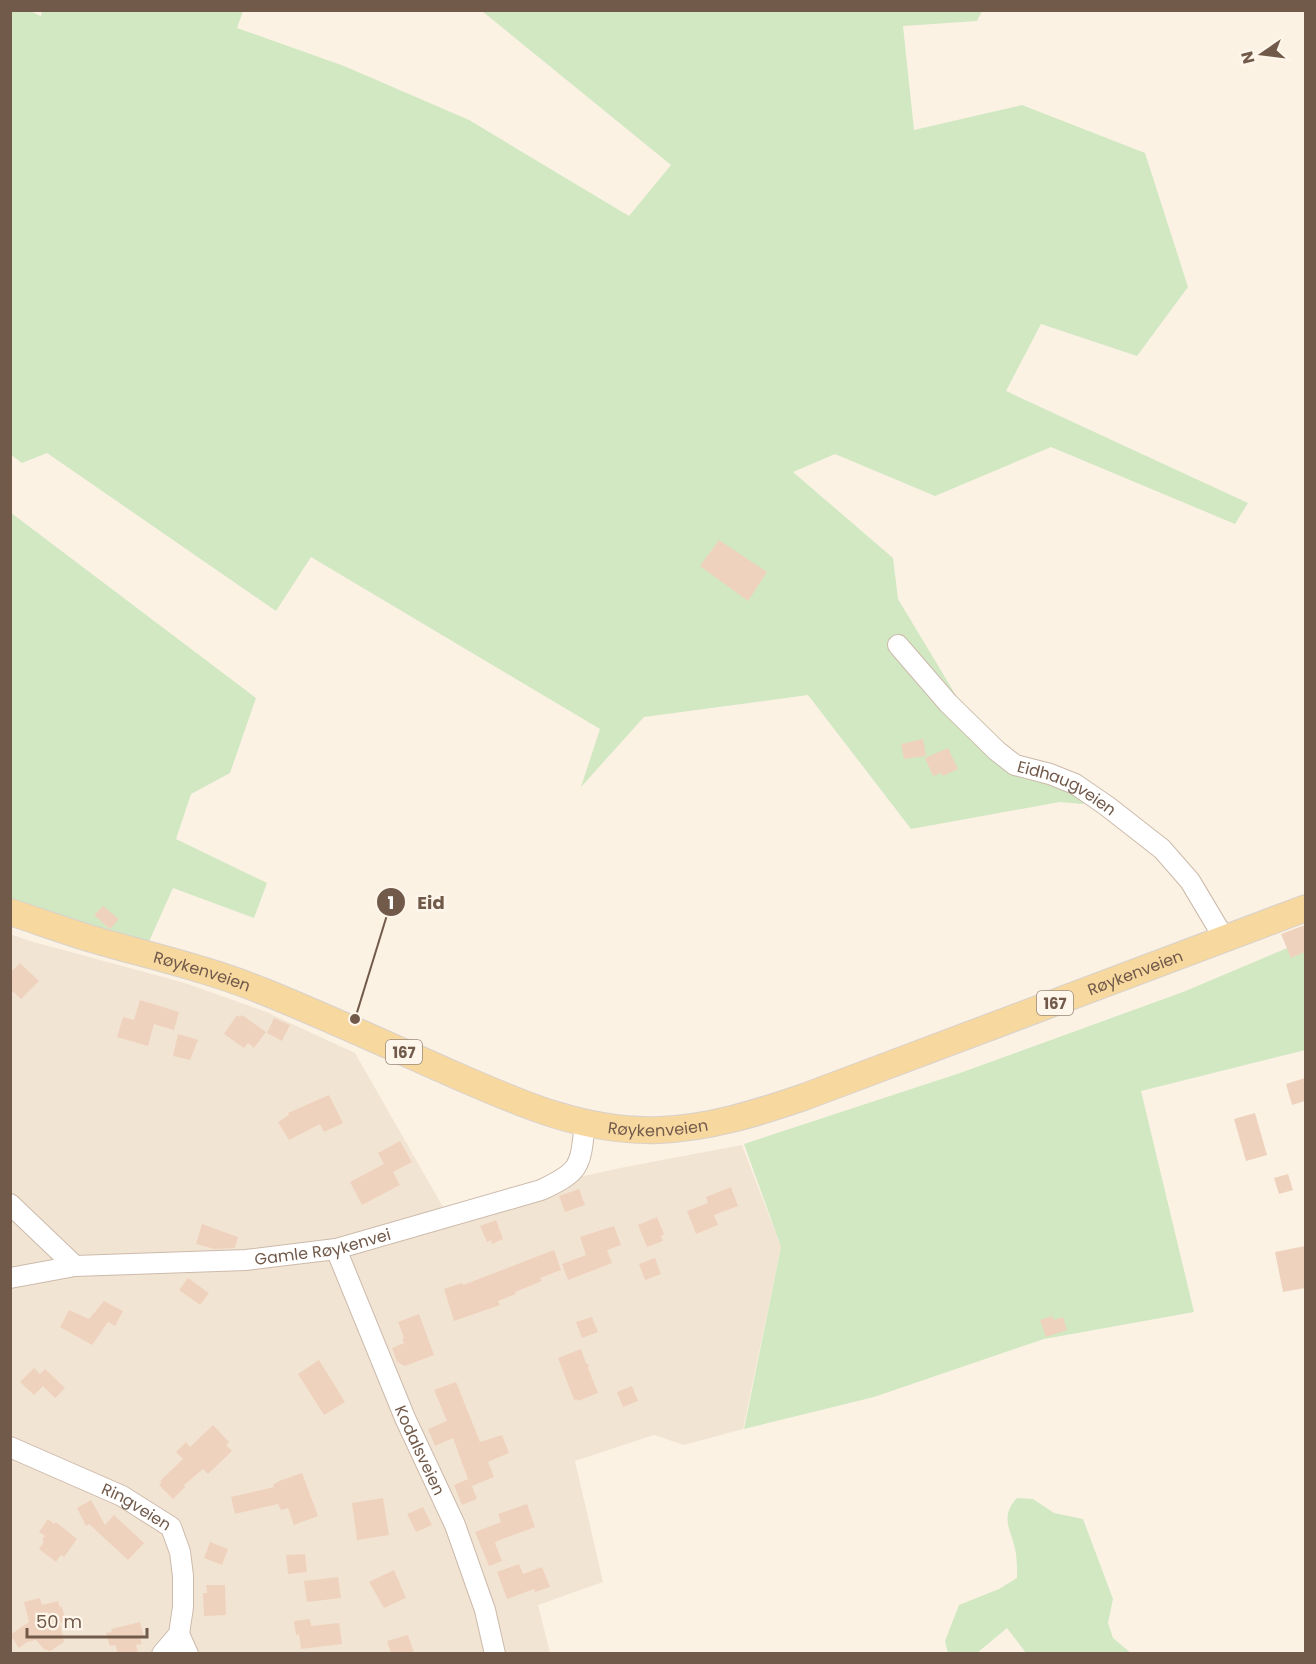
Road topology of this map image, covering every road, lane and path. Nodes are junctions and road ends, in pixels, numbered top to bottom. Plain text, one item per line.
1 (898, 645) dead end
2 (1305, 908) edge
3 (10, 912) edge
4 (1224, 938) junction
5 (585, 1123) junction
6 (10, 1204) edge
7 (336, 1249) junction
8 (75, 1266) junction
9 (10, 1278) edge
10 (10, 1447) edge
11 (179, 1634) junction
12 (162, 1653) edge
13 (188, 1653) edge
14 (495, 1653) edge

1 - 4 street, Eidhaugveien
2 - 4 main road, Røykenveien / 167
3 - 5 main road, Røykenveien / 167
4 - 5 main road, Røykenveien / 167
5 - 7 street, Gamle Røykenvei
6 - 8 street
7 - 8 street, Gamle Røykenvei
7 - 14 street, Kodalsveien
8 - 9 street, Gamle Røykenvei
10 - 11 street, Ringveien
11 - 12 street
11 - 13 street

